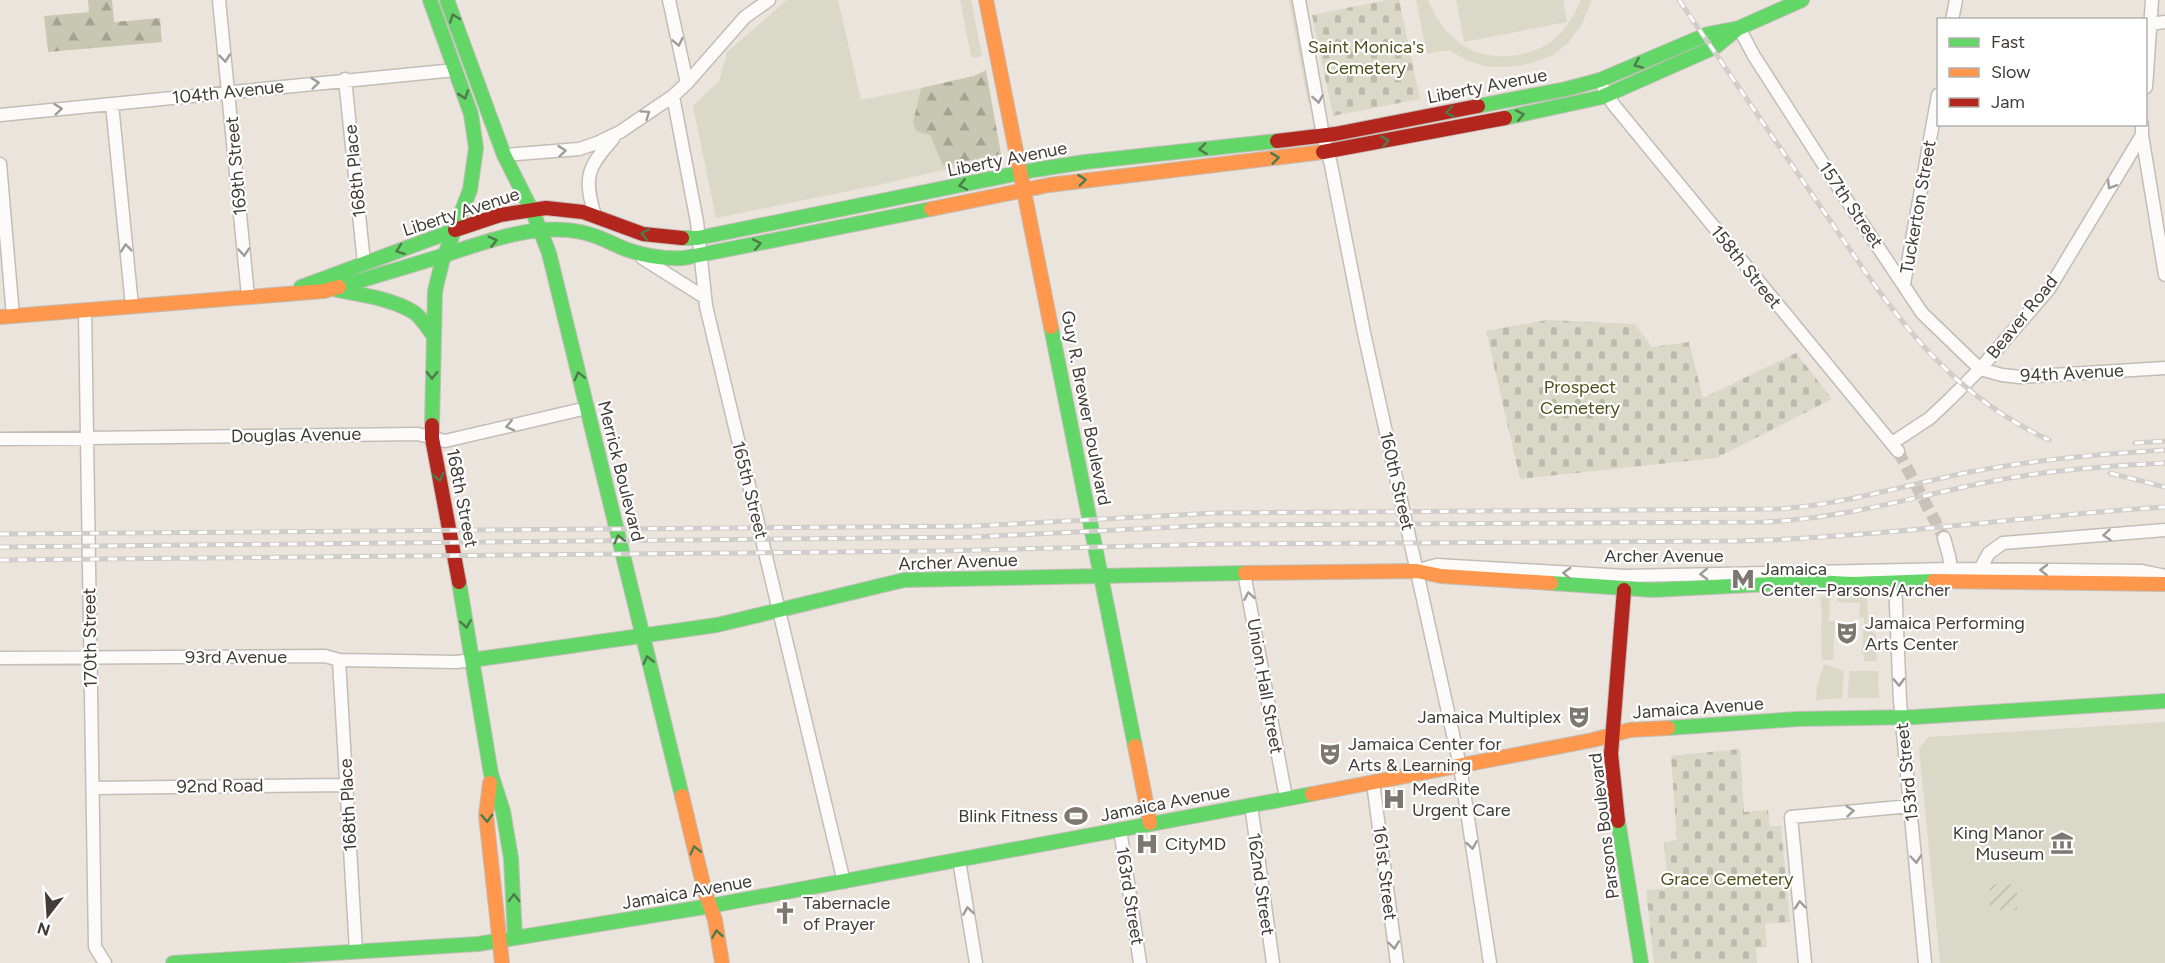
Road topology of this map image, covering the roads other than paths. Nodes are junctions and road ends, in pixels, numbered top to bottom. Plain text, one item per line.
1 (219, 0) edge
2 (430, 0) edge
3 (447, 0) edge
4 (669, 0) edge
5 (769, 0) edge
6 (986, 0) edge
7 (1299, 0) edge
8 (1802, 0) edge
9 (1956, 0) edge
10 (2152, 0) edge
11 (1952, 18) edge
12 (2165, 22) edge
13 (2151, 24) junction
14 (1739, 28) junction
15 (2147, 66) edge
16 (455, 70) junction
17 (345, 80) junction
18 (1600, 80) junction
19 (687, 83) junction
20 (228, 92) junction
21 (1607, 95) junction
22 (673, 96) junction
23 (1937, 101) edge
24 (112, 104) junction
25 (0, 115) edge
26 (2142, 130) edge
27 (620, 132) junction
28 (1323, 135) junction
29 (1328, 152) junction
30 (504, 155) junction
31 (0, 164) edge
32 (1020, 173) junction
33 (1024, 190) junction
34 (1, 191) edge
35 (531, 209) junction
36 (595, 216) junction
37 (455, 230) junction
38 (541, 230) junction
39 (698, 238) junction
40 (2162, 240) edge
41 (630, 251) junction
42 (445, 255) junction
43 (700, 256) junction
44 (364, 263) junction
45 (2165, 275) edge
46 (1904, 284) junction
47 (332, 288) junction
48 (288, 293) junction
49 (248, 296) junction
50 (704, 297) junction
51 (132, 306) junction
52 (85, 310) junction
53 (7, 317) edge
54 (433, 335) junction
55 (2165, 368) edge
56 (1980, 369) junction
57 (587, 408) junction
58 (87, 438) junction
59 (432, 438) junction
60 (0, 439) edge
61 (1895, 447) joint
62 (2165, 530) edge
63 (1944, 538) tunnel mouth
64 (1980, 569) junction
65 (1417, 571) junction
66 (1244, 573) junction
67 (1952, 575) junction
68 (1101, 576) junction
69 (2165, 576) edge
70 (1895, 581) junction
71 (1625, 583) junction
72 (2165, 584) edge
73 (780, 609) junction
74 (642, 636) junction
75 (90, 657) junction
76 (0, 658) edge
77 (339, 660) junction
78 (472, 660) junction
79 (2165, 701) edge
80 (1901, 717) junction
81 (1612, 735) junction
82 (1460, 766) junction
83 (491, 774) junction
84 (1373, 783) junction
85 (347, 785) junction
86 (93, 788) junction
87 (1286, 798) junction
88 (1251, 805) junction
89 (1911, 806) junction
90 (1150, 823) junction
91 (1120, 829) junction
92 (959, 860) junction
93 (844, 882) junction
94 (710, 906) junction
95 (515, 938) junction
96 (499, 941) junction
97 (356, 951) junction
98 (264, 960) edge
99 (105, 963) edge
100 (173, 963) edge
101 (502, 963) edge
102 (722, 963) edge
103 (976, 963) edge
104 (1140, 963) edge
105 (1272, 963) edge
106 (1396, 963) edge
107 (1490, 963) edge
108 (1641, 963) edge
109 (1805, 963) edge
110 (1925, 963) edge

1 -> 20 street, 169th Street
2 - 16 main road
30 -> 3 main road, Merrick Boulevard
4 -> 19 street
5 - 19 street
6 - 32 main road, Guy R. Brewer Boulevard
7 -> 28 street, 160th Street
8 - 14 main road, Liberty Avenue
9 - 11 street
10 - 13 street
12 - 13 street
13 - 15 street
14 -> 18 main road, Liberty Avenue
14 - 21 main road, Liberty Avenue
14 - 46 street, 157th Street
16 - 17 street, 104th Avenue
16 -> 37 main road
20 -> 17 street, 104th Avenue
17 - 44 street, 168th Place
18 - 21 street, 158th Street
18 -> 28 main road, Liberty Avenue
19 - 22 street
20 - 24 street, 104th Avenue
20 -> 49 street, 169th Street
29 -> 21 main road, Liberty Avenue
21 - 61 street, 158th Street
27 -> 22 street
22 - 39 street, 165th Street
23 - 46 street, Tuckerton Street
25 -> 24 street, 104th Avenue
51 -> 24 street
26 - 40 street
26 -> 56 street, Beaver Road
30 -> 27 street
27 - 36 street
28 - 29 street, 160th Street
28 -> 32 main road, Liberty Avenue
33 -> 29 main road, Liberty Avenue
29 - 65 street, 160th Street
30 - 35 main road, Merrick Boulevard
31 - 34 street
32 - 33 main road, Guy R. Brewer Boulevard
32 -> 39 main road, Liberty Avenue
43 -> 33 main road, Liberty Avenue
33 - 68 main road, Guy R. Brewer Boulevard
34 - 53 street
35 - 36 main road, Liberty Avenue
35 - 37 main road, Liberty Avenue
35 - 38 main road, Merrick Boulevard
39 -> 36 main road, Liberty Avenue
37 - 42 main road, 168th Street
37 -> 44 main road, Liberty Avenue
38 - 41 main road, Liberty Avenue
42 -> 38 main road, Liberty Avenue
57 -> 38 main road, Merrick Boulevard
39 - 43 street, 165th Street
40 - 45 street
41 - 43 main road, Liberty Avenue
41 - 50 street, Liberty Avenue
42 - 47 main road, Liberty Avenue
42 - 54 main road, 168th Street
43 - 50 street, 165th Street
44 - 48 main road, Liberty Avenue
46 - 56 street, 157th Street
47 - 48 main road, Liberty Avenue
47 - 54 main road
48 - 49 main road, Liberty Avenue
49 - 51 main road, Liberty Avenue
50 - 73 street, 165th Street
51 - 52 main road, Liberty Avenue
52 - 53 main road, Liberty Avenue
52 - 58 street, 170th Street
54 -> 59 main road, 168th Street
55 - 56 street, 94th Avenue
56 - 61 street, Beaver Road
57 -> 59 street, Douglas Avenue
74 -> 57 main road, Merrick Boulevard
58 - 59 street, Douglas Avenue
58 - 60 street, Douglas Avenue
58 - 75 street, 170th Street
59 -> 78 main road, 168th Street
62 -> 64 street
63 - 67 street
64 - 67 street, Archer Avenue
69 -> 64 street, Archer Avenue
65 - 66 main road, Archer Avenue
65 - 71 main road, Archer Avenue
65 - 82 street, 160th Street
66 - 68 main road, Archer Avenue
87 -> 66 street, Union Hall Street
67 - 70 main road, Archer Avenue
67 -> 71 street, Archer Avenue
67 - 72 main road, Archer Avenue
68 - 73 main road, Archer Avenue
68 - 90 main road, Guy R. Brewer Boulevard
70 - 71 main road, Archer Avenue
70 -> 80 street, 153rd Street
71 - 81 main road, Parsons Boulevard
73 - 74 main road, Archer Avenue
73 - 93 street, 165th Street
74 - 78 main road, Archer Avenue
94 -> 74 main road, Merrick Boulevard
75 - 76 street, 93rd Avenue
75 - 77 street, 93rd Avenue
75 - 86 street, 170th Street
77 - 78 street, 93rd Avenue
77 - 85 street, 168th Place
78 - 83 main road, 168th Street
79 - 80 main road, Jamaica Avenue
80 - 81 main road, Jamaica Avenue
80 - 89 street, 153rd Street
81 - 82 main road, Jamaica Avenue
81 - 108 main road, Parsons Boulevard
82 - 84 main road, Jamaica Avenue
82 -> 107 street, 160th Street
95 -> 83 main road, 168th Street
83 -> 96 main road, 168th Street
84 - 87 main road, Jamaica Avenue
84 -> 106 street, 161st Street
85 - 86 street, 92nd Road
85 - 97 street, 168th Place
86 - 99 street, 170th Street
87 - 88 main road, Jamaica Avenue
88 - 90 main road, Jamaica Avenue
88 - 105 street, 162nd Street
109 -> 89 street
89 -> 110 street, 153rd Street
90 - 91 main road, Jamaica Avenue
91 - 92 main road, Jamaica Avenue
91 - 104 street, 163rd Street
92 - 93 main road, Jamaica Avenue
103 -> 92 street
93 - 94 main road, Jamaica Avenue
94 - 95 main road, Jamaica Avenue
102 -> 94 main road, Merrick Boulevard
95 - 96 main road, Jamaica Avenue
96 - 97 main road, Jamaica Avenue
96 - 101 main road, 168th Street
97 - 98 main road, Jamaica Avenue
98 - 100 main road, Jamaica Avenue

